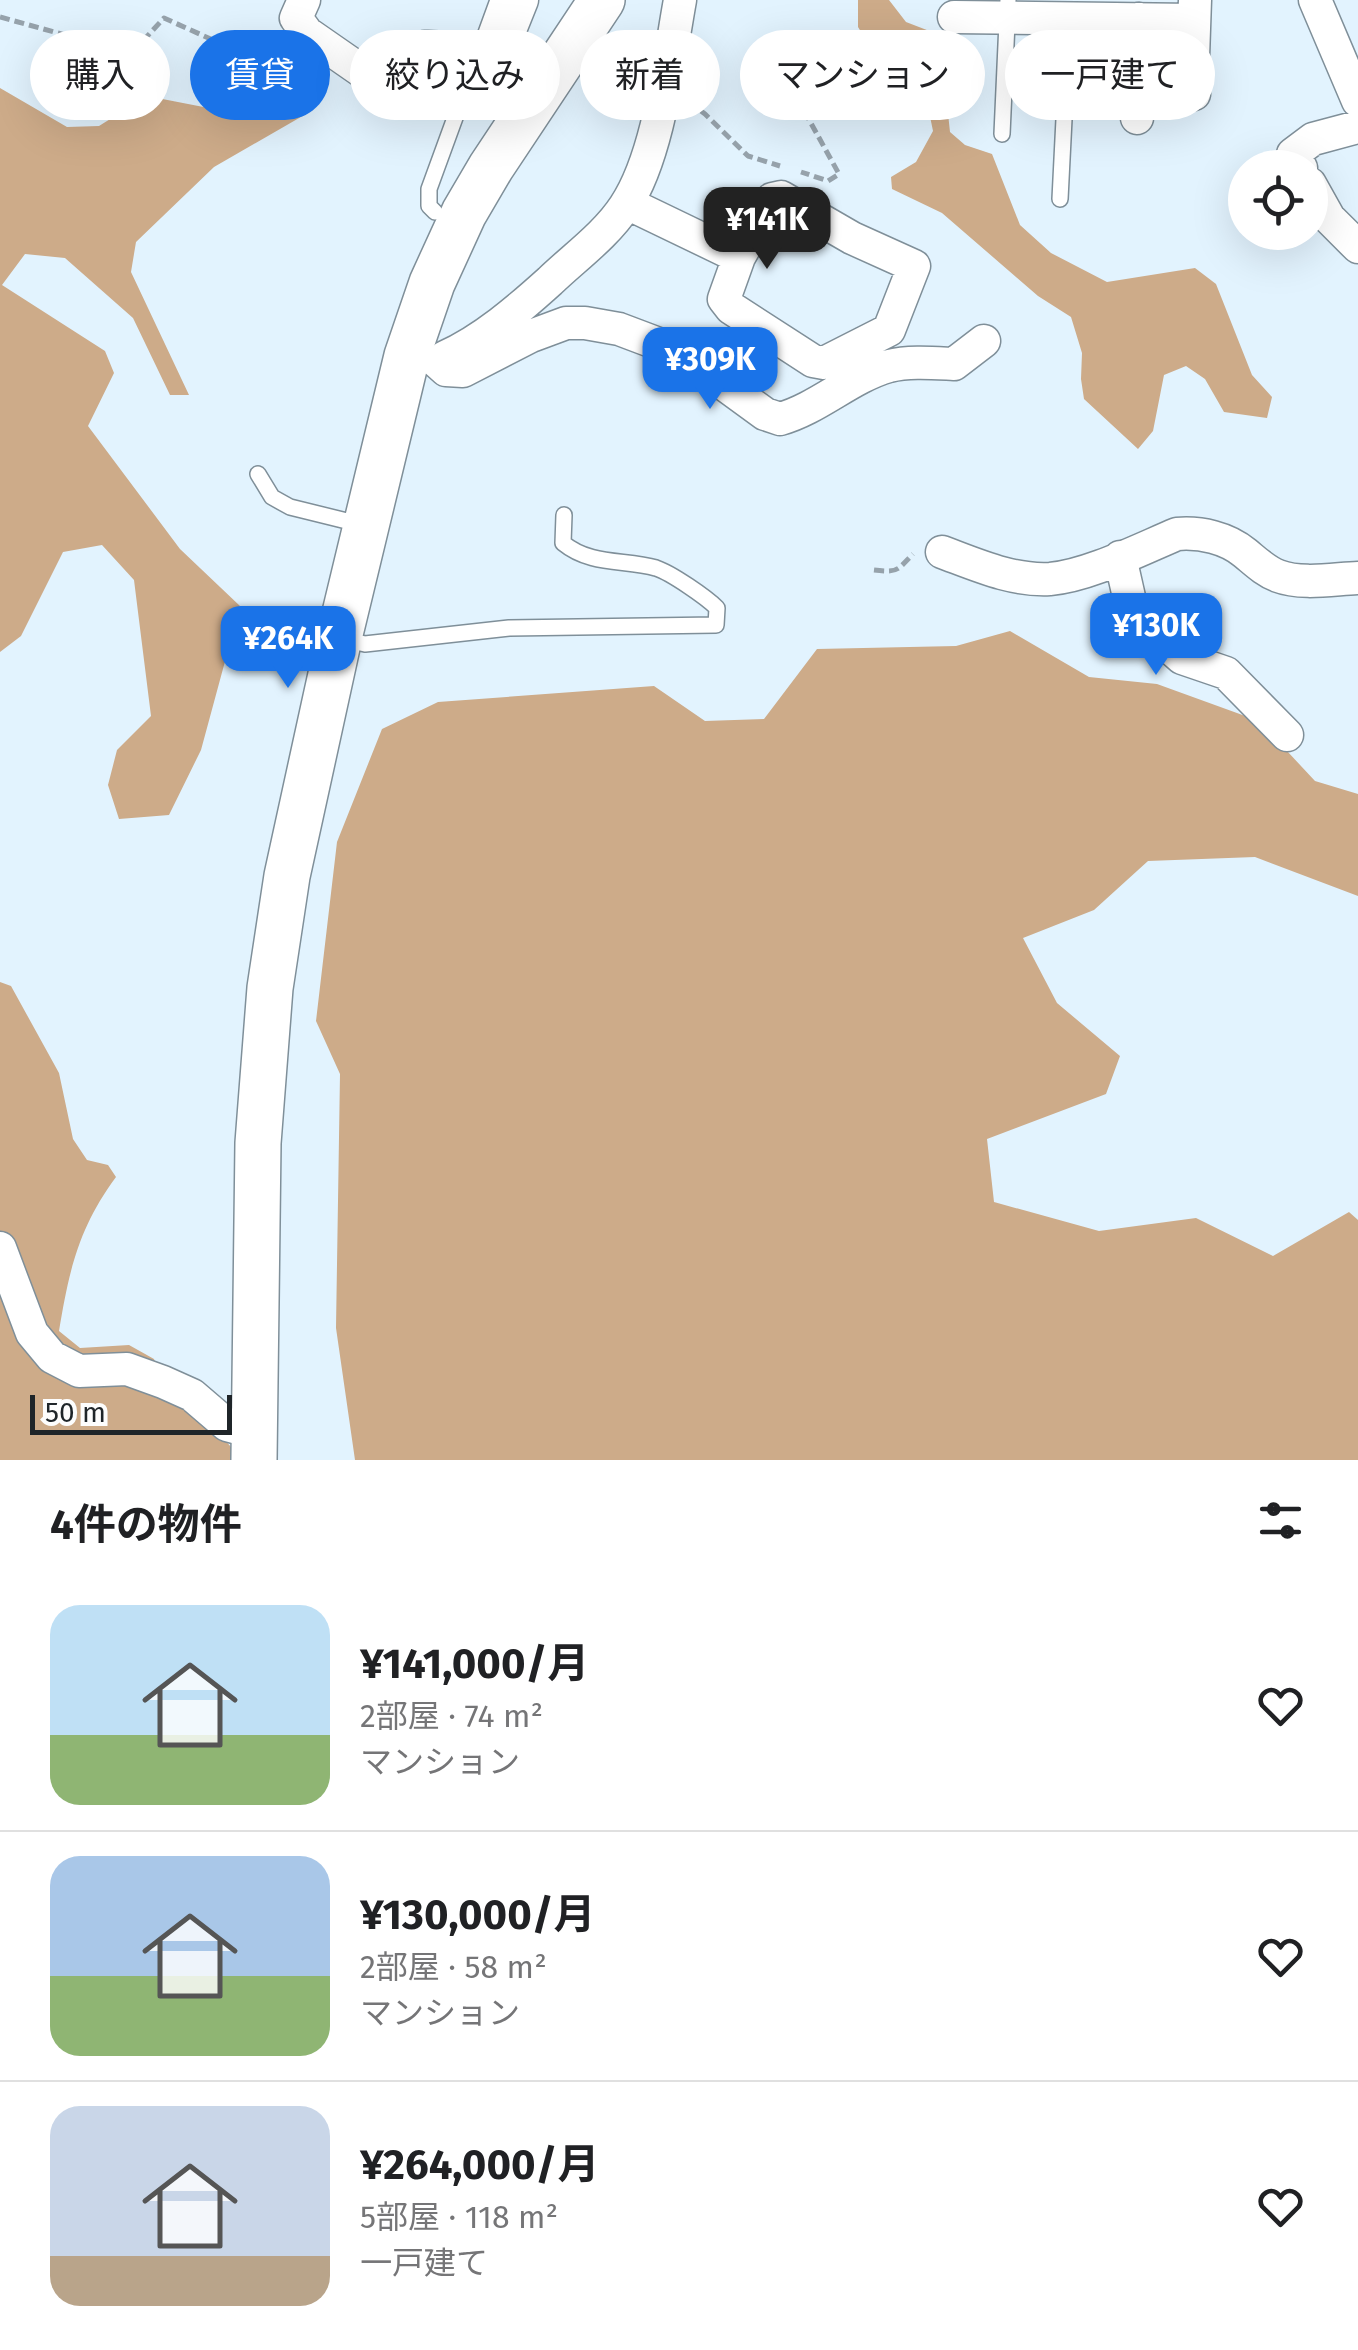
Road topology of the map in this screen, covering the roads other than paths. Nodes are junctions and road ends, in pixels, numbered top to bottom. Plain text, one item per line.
1 (304, 0) edge
2 (498, 0) edge
3 (522, 0) edge
4 (602, 0) edge
5 (680, 0) edge
6 (1315, 0) edge
7 (954, 9) edge
8 (1008, 9) edge
9 (1139, 10) edge
10 (1195, 10) edge
11 (1069, 18) junction
12 (494, 30) edge
13 (510, 30) edge
14 (560, 62) edge
15 (350, 63) edge
16 (1358, 101) edge
17 (462, 120) edge
18 (521, 120) edge
19 (1358, 126) edge
20 (1002, 134) dead end
21 (1298, 150) edge
22 (1060, 200) dead end
23 (627, 203) junction
24 (435, 212) dead end
25 (1328, 215) edge
26 (1358, 247) edge
27 (739, 257) junction
28 (984, 342) dead end
29 (421, 358) junction
30 (258, 474) dead end
31 (564, 515) dead end
32 (366, 526) junction
33 (942, 552) road end
34 (1120, 557) junction
35 (1358, 578) edge
36 (339, 638) junction
37 (1287, 735) dead end
38 (0, 1248) edge
39 (254, 1446) edge

1 - 15 street
2 - 12 lane
3 - 13 street
4 - 14 street
5 - 23 street
6 - 16 street
7 - 8 street
8 - 11 street
8 - 20 lane
9 - 10 street
9 - 11 street
11 - 22 lane
17 - 24 lane
18 - 29 street
19 - 21 street
23 - 27 street
23 - 29 street
25 - 26 street
27 - 27 street
28 - 29 street
29 - 32 street
30 - 32 lane
31 - 36 lane
32 - 36 street
33 - 34 street
34 - 35 street
34 - 37 street
36 - 39 street
38 - 39 street

